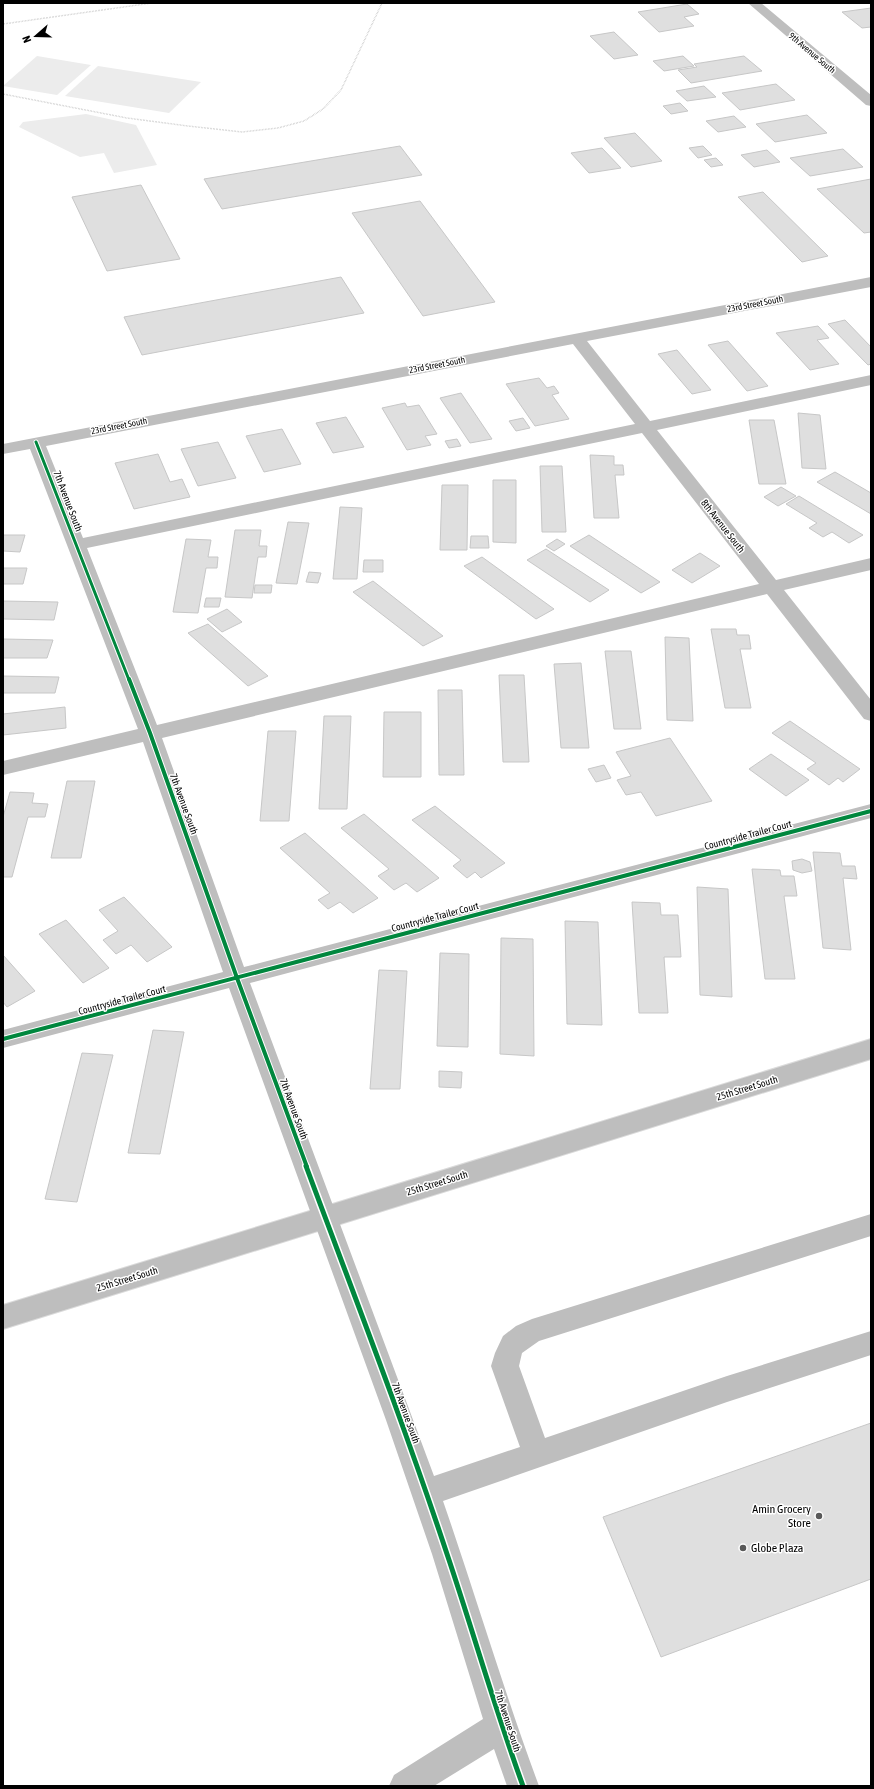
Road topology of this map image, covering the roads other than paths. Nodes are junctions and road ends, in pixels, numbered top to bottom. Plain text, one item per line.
1 (754, 3) edge
2 (871, 102) edge
3 (871, 282) edge
4 (576, 338) junction
5 (871, 380) edge
6 (647, 427) junction
7 (36, 442) junction
8 (3, 449) edge
9 (76, 545) junction
10 (871, 564) edge
11 (771, 587) junction
12 (871, 714) edge
13 (150, 733) junction
14 (3, 768) edge
15 (871, 811) edge
16 (237, 978) junction
17 (3, 1039) edge
18 (871, 1049) edge
19 (325, 1218) junction
20 (871, 1225) edge
21 (3, 1317) edge
22 (871, 1343) edge
23 (537, 1454) junction
24 (426, 1493) junction
25 (501, 1726) junction
26 (405, 1786) edge
27 (523, 1786) edge

1 - 2 street, 9th Avenue South
3 - 4 street, 23rd Street South
4 - 6 street, 8th Avenue South
4 - 7 street, 23rd Street South
5 - 6 street
6 - 9 street
6 - 11 street, 8th Avenue South
7 - 8 street, 23rd Street South
7 - 9 street, 7th Avenue South
9 - 13 street, 7th Avenue South
10 - 11 street
11 - 12 street, 8th Avenue South
11 - 13 street
13 - 14 street
13 - 16 street, 7th Avenue South
15 - 16 street, Countryside Trailer Court
16 - 17 street, Countryside Trailer Court
16 - 19 street, 7th Avenue South
18 - 19 street, 25th Street South
19 - 21 street, 25th Street South
19 - 24 street, 7th Avenue South
20 - 23 street
22 - 23 street
23 - 24 street
24 - 25 street, 7th Avenue South
25 - 26 street
25 - 27 street, 7th Avenue South

